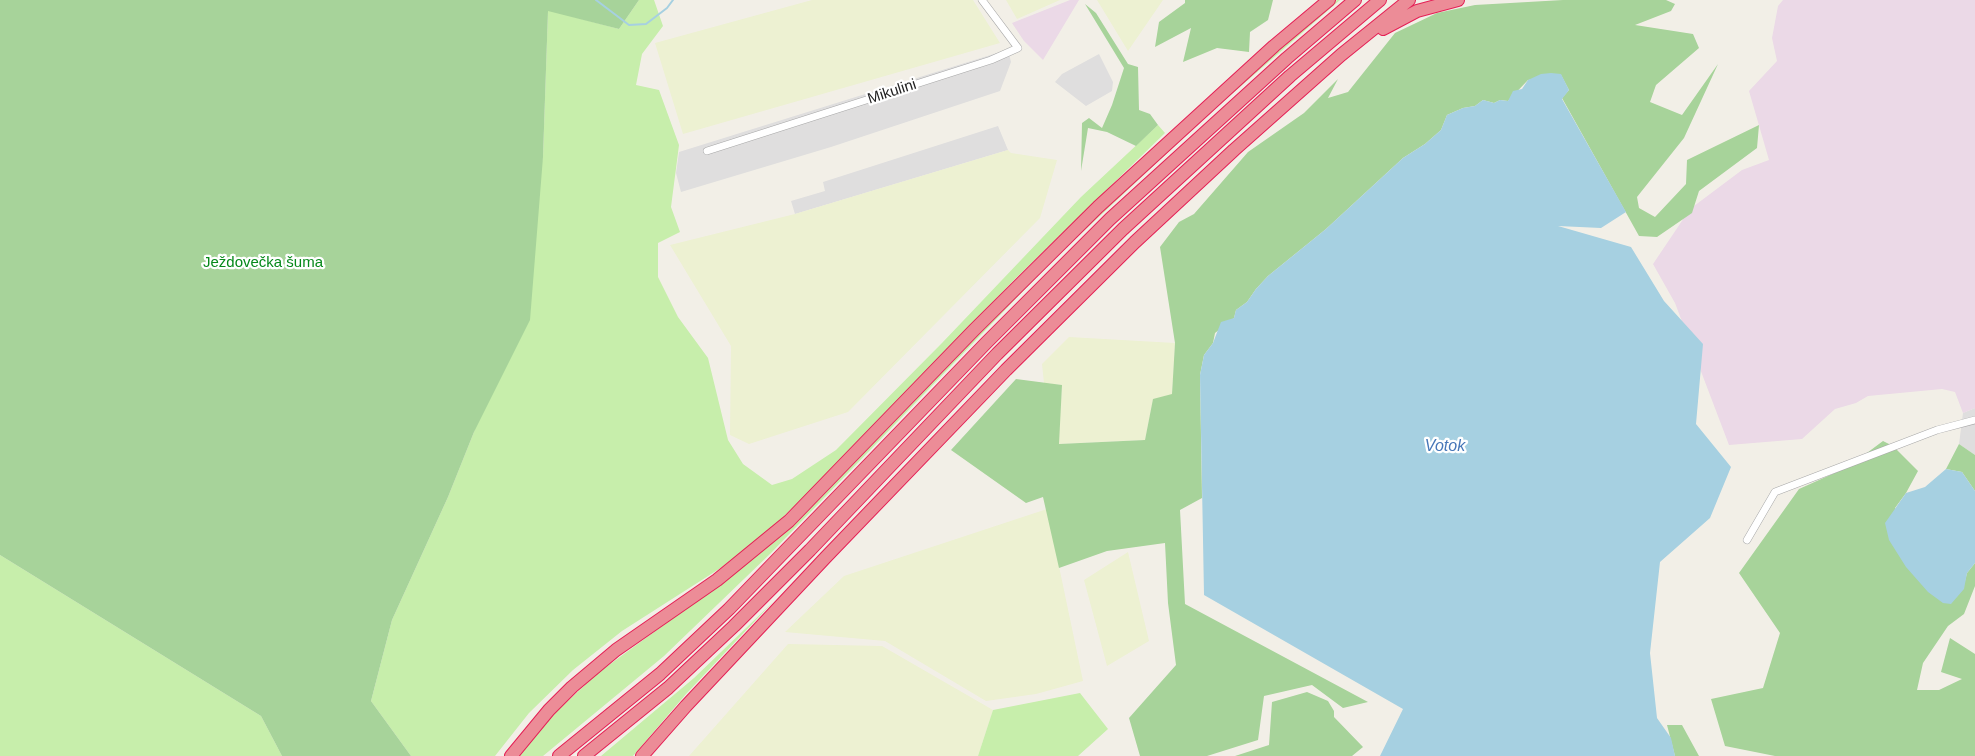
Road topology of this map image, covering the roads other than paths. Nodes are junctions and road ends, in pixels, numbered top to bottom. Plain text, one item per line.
1 (982, 0) edge
2 (1329, 0) edge
3 (1355, 0) edge
4 (1380, 0) edge
5 (1409, 0) edge
6 (1458, 0) edge
7 (1341, 55) junction
8 (707, 151) dead end
9 (1975, 420) edge
10 (1747, 540) dead end
11 (513, 752) edge
12 (559, 756) edge
13 (584, 756) edge
14 (642, 756) edge

1 - 8 street, Mikulini
2 - 11 highway
3 - 12 highway
4 - 13 highway
5 - 7 highway
6 - 7 highway
7 - 14 highway
9 - 10 street

